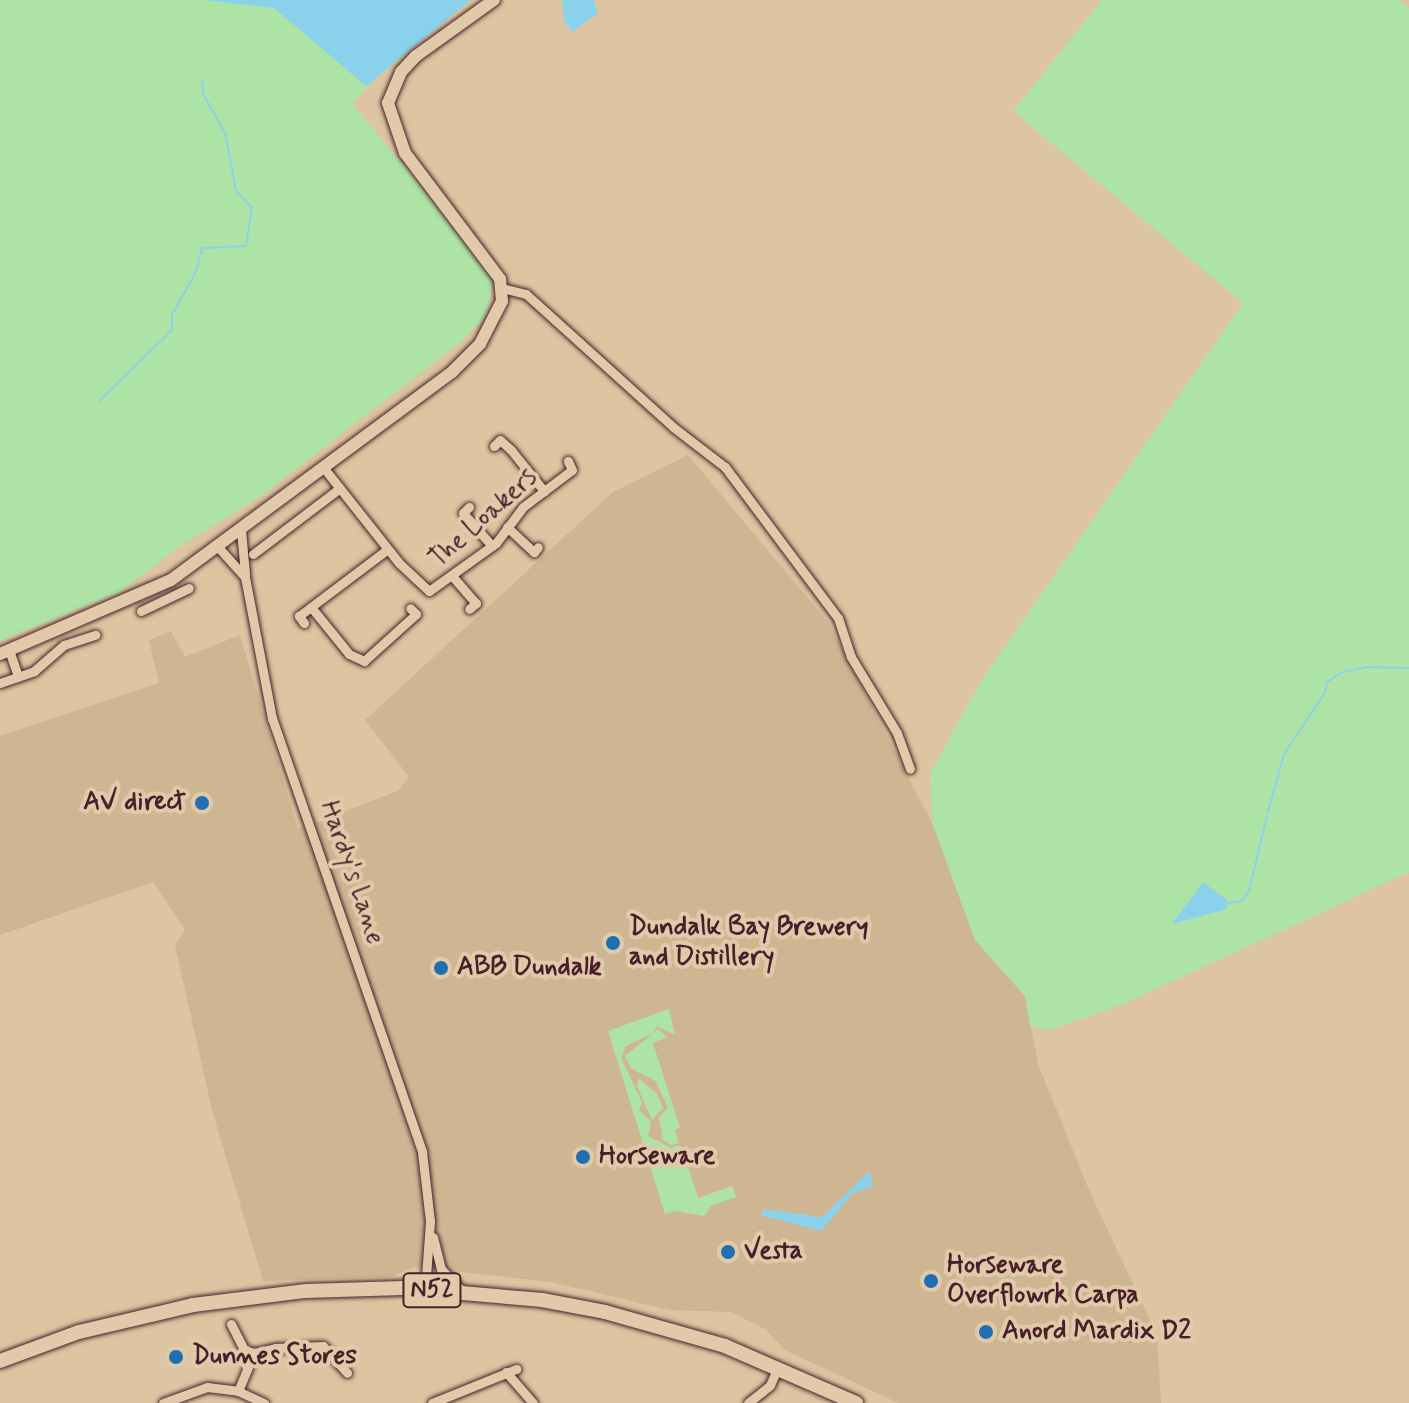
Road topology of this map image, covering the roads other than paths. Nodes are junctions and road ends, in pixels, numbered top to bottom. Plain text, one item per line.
1 (494, 0) edge
2 (502, 288) junction
3 (494, 446) dead end
4 (568, 461) dead end
5 (323, 467) junction
6 (340, 488) junction
7 (544, 491) junction
8 (469, 507) dead end
9 (507, 527) junction
10 (241, 530) junction
11 (492, 546) junction
12 (218, 547) junction
13 (538, 547) dead end
14 (388, 549) junction
15 (253, 554) dead end
16 (245, 577) junction
17 (453, 577) junction
18 (165, 583) junction
19 (189, 588) dead end
20 (170, 598) junction
21 (311, 607) junction
22 (410, 608) dead end
23 (469, 609) dead end
24 (141, 611) dead end
25 (304, 623) dead end
26 (95, 635) dead end
27 (4, 652) edge
28 (18, 676) junction
29 (0, 683) edge
30 (910, 769) dead end
31 (430, 1221) junction
32 (425, 1290) junction
33 (464, 1293) junction
34 (231, 1324) dead end
35 (254, 1353) junction
36 (0, 1361) edge
37 (778, 1367) junction
38 (347, 1373) dead end
39 (243, 1393) junction
40 (163, 1403) edge
41 (264, 1403) edge
42 (432, 1403) edge
43 (533, 1403) edge
44 (748, 1403) edge
45 (856, 1403) edge

1 - 2 main road
2 - 5 main road
2 - 30 street
3 - 7 street
4 - 7 street, The Loakers
5 - 6 street, The Loakers
5 - 10 main road
6 - 14 street, The Loakers
6 - 15 street
7 - 9 street, The Loakers
8 - 11 street
9 - 11 street, The Loakers
9 - 13 street
10 - 12 main road
10 - 16 street, Hardy's Lane
11 - 17 street, The Loakers
12 - 16 street
12 - 18 main road
14 - 17 street, The Loakers
14 - 21 street
16 - 31 street, Hardy's Lane
17 - 23 street
18 - 20 street
18 - 27 main road
19 - 20 street
20 - 24 street
21 - 22 street
21 - 25 street
26 - 28 street
27 - 28 street
28 - 29 street
31 - 32 street, Hardy's Lane
31 - 33 street, Hardy's Lane
32 - 33 main road, N52
32 - 36 main road, N52
33 - 37 main road, N52
34 - 35 street
35 - 38 street
35 - 39 street
37 - 44 street
37 - 45 main road, N52
39 - 40 street
39 - 41 street
42 - 43 street

